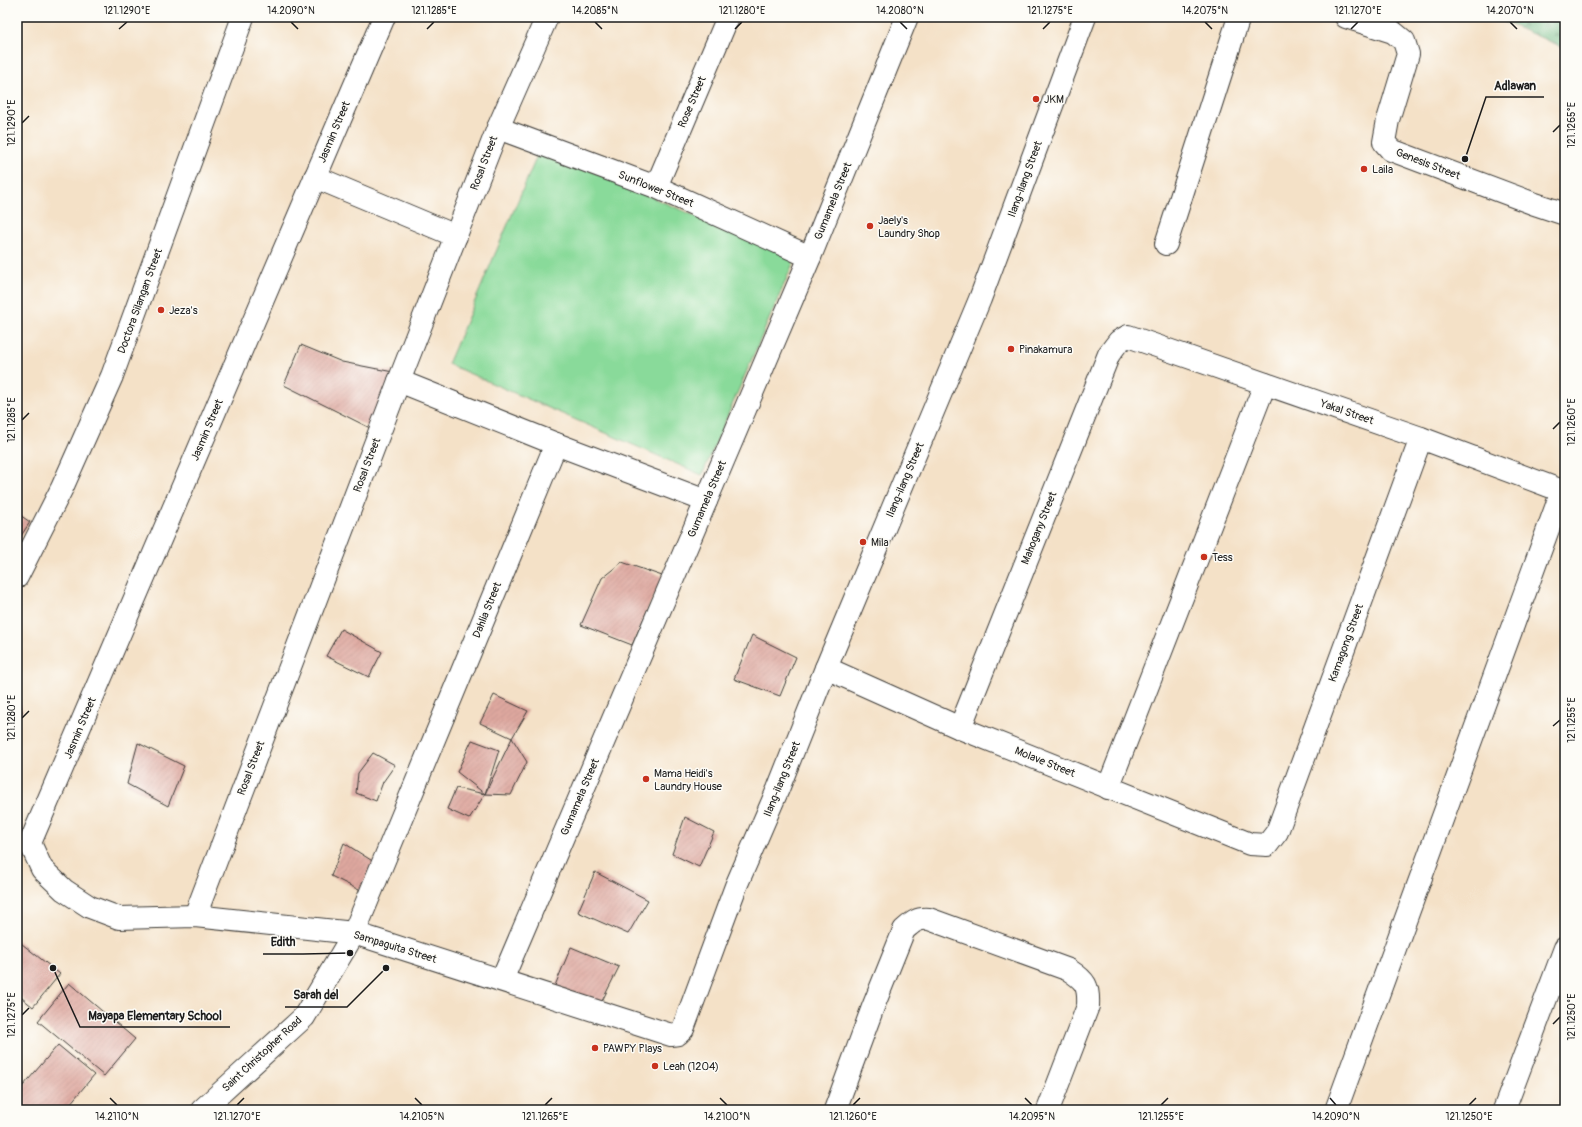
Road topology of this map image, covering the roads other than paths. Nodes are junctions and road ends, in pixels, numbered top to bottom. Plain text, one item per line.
1 (243, 17) edge
2 (384, 17) edge
3 (547, 17) edge
4 (728, 17) edge
5 (907, 17) edge
6 (1085, 17) edge
7 (1239, 17) edge
8 (1346, 17) edge
9 (498, 128) junction
10 (315, 177) junction
11 (656, 187) junction
12 (1565, 214) edge
13 (456, 236) junction
14 (1166, 244) dead end
15 (810, 257) junction
16 (1128, 336) joint
17 (399, 381) junction
18 (1265, 384) junction
19 (1421, 438) junction
20 (556, 444) junction
21 (1563, 491) edge
22 (706, 501) junction
23 (17, 577) edge
24 (826, 668) junction
25 (960, 728) junction
26 (1108, 788) junction
27 (30, 844) joint
28 (1267, 845) joint
29 (195, 916) junction
30 (354, 933) junction
31 (1565, 948) edge
32 (502, 980) junction
33 (683, 1029) joint
34 (202, 1110) edge
35 (835, 1110) edge
36 (1048, 1110) edge
37 (1336, 1110) edge
38 (1504, 1110) edge

1 - 23 street, Doctora Silangan Street
2 - 10 street, Jasmin Street
3 - 9 street, Rosal Street
4 - 11 street, Rose Street
5 - 15 street, Gumamela Street
6 - 24 street, Ilang-ilang Street
7 - 14 street
8 - 12 street, Genesis Street
9 - 11 street, Sunflower Street
9 - 13 street, Rosal Street
10 - 13 street
10 - 27 street, Jasmin Street
11 - 15 street, Sunflower Street
13 - 17 street, Rosal Street
15 - 22 street, Gumamela Street
16 - 18 street, Yakal Street
16 - 25 street, Mahogany Street
17 - 20 street
17 - 29 street, Rosal Street
18 - 19 street, Yakal Street
18 - 26 street
19 - 21 street, Yakal Street
19 - 28 street, Kamagong Street
20 - 22 street
20 - 30 street, Dahlia Street
21 - 37 street
22 - 32 street, Gumamela Street
24 - 25 street, Molave Street
24 - 33 street, Ilang-ilang Street
25 - 26 street, Molave Street
26 - 28 street, Molave Street
27 - 29 street, Sampaguita Street
29 - 30 street, Sampaguita Street
30 - 32 street, Sampaguita Street
30 - 34 street, Saint Christopher Road
31 - 38 street
32 - 33 street, Sampaguita Street
35 - 36 street

